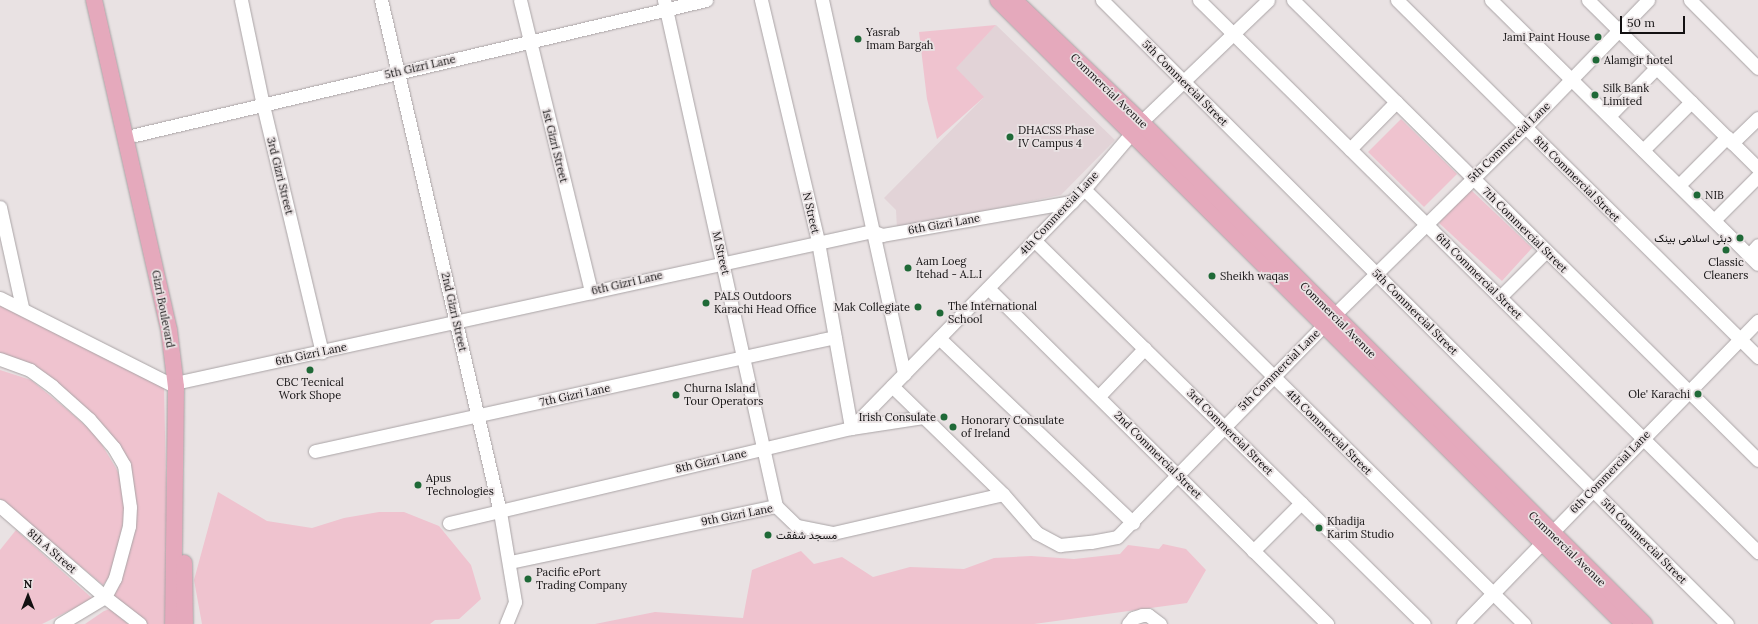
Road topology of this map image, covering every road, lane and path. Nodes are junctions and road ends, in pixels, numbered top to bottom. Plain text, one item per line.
1 (94, 0) edge
2 (103, 0) edge
3 (241, 0) edge
4 (382, 0) edge
5 (520, 0) edge
6 (706, 0) edge
7 (761, 0) edge
8 (822, 0) edge
9 (998, 0) edge
10 (1014, 0) edge
11 (1102, 0) edge
12 (1199, 0) edge
13 (1268, 0) edge
14 (1293, 0) edge
15 (1396, 0) edge
16 (1491, 0) edge
17 (1588, 0) edge
18 (1648, 0) edge
19 (1690, 0) edge
20 (665, 5) edge
21 (1619, 31) junction
22 (1234, 35) junction
23 (530, 42) junction
24 (1656, 68) junction
25 (1758, 68) edge
26 (397, 71) junction
27 (1572, 80) junction
28 (1185, 82) junction
29 (1396, 102) junction
30 (1691, 102) junction
31 (263, 105) junction
32 (1609, 116) junction
33 (1758, 118) edge
34 (1525, 127) junction
35 (1137, 128) junction
36 (135, 135) junction
37 (1729, 140) junction
38 (1350, 149) junction
39 (1643, 150) junction
40 (1758, 168) edge
41 (1758, 176) edge
42 (1472, 177) junction
43 (1679, 185) junction
44 (1084, 189) junction
45 (1072, 202) junction
46 (0, 206) edge
47 (1714, 220) junction
48 (1426, 224) junction
49 (872, 231) junction
50 (1034, 240) junction
51 (818, 242) junction
52 (1546, 250) junction
53 (1755, 255) edge
54 (723, 261) junction
55 (1376, 274) junction
56 (988, 288) junction
57 (591, 292) junction
58 (1500, 297) junction
59 (0, 298) edge
60 (22, 307) junction
61 (1329, 320) junction
62 (456, 321) junction
63 (1758, 321) edge
64 (835, 338) junction
65 (939, 338) junction
66 (1740, 340) junction
67 (1145, 348) junction
68 (322, 352) junction
69 (1758, 357) edge
70 (745, 358) junction
71 (0, 359) edge
72 (904, 374) junction
73 (1274, 377) junction
74 (180, 384) junction
75 (892, 386) junction
76 (1689, 391) junction
77 (1099, 396) junction
78 (478, 416) junction
79 (923, 417) junction
80 (1224, 425) junction
81 (852, 428) junction
82 (1642, 438) junction
83 (763, 449) junction
84 (315, 451) dead end
85 (1758, 460) edge
86 (1178, 474) junction
87 (1593, 490) junction
88 (1003, 494) junction
89 (1301, 503) junction
90 (0, 506) edge
91 (776, 506) junction
92 (500, 512) junction
93 (449, 523) dead end
94 (1133, 523) junction
95 (1546, 538) junction
96 (1253, 551) junction
97 (1758, 552) edge
98 (510, 562) junction
99 (1493, 594) junction
100 (105, 597) junction
101 (60, 624) edge
102 (140, 624) edge
103 (173, 624) edge
104 (185, 624) edge
105 (506, 624) edge
106 (1128, 624) edge
107 (1160, 624) edge
108 (1327, 624) edge
109 (1424, 624) edge
110 (1463, 624) edge
111 (1524, 624) edge
112 (1624, 624) edge
113 (1644, 624) edge
114 (1727, 624) edge

1 - 74 main road, Gizri Boulevard
2 - 36 main road, Gizri Boulevard
3 - 31 street, 3rd Gizri Street
4 - 26 street, 2nd Gizri Street
5 - 23 street, 1st Gizri Street
6 - 20 street, 5th Gizri Lane
7 - 51 street, N Street
8 - 49 street
9 - 35 main road, Commercial Avenue
10 - 35 main road, Commercial Avenue
11 - 28 street, 5th Commercial Street
12 - 22 street, 6th Commercial Street
13 - 22 street, 4th Commercial Lane
14 - 29 street, 7th Commercial Street
15 - 34 street, 8th Commercial Street
16 - 27 street
17 - 21 street
18 - 21 street, 5th Commercial Lane
19 - 25 street
20 - 23 street, 5th Gizri Lane
20 - 54 street, M Street
21 - 24 street
21 - 27 street, 5th Commercial Lane
22 - 28 street, 4th Commercial Lane
22 - 38 street, 6th Commercial Street
23 - 26 street, 5th Gizri Lane
23 - 57 street, 1st Gizri Street
24 - 30 street
24 - 32 street
26 - 31 street, 5th Gizri Lane
26 - 62 street, 2nd Gizri Street
27 - 32 street
27 - 34 street, 5th Commercial Lane
28 - 35 street, 4th Commercial Lane
28 - 55 street, 5th Commercial Street
29 - 38 street
29 - 42 street, 7th Commercial Street
30 - 37 street
30 - 39 street
31 - 36 street, 5th Gizri Lane
31 - 68 street, 3rd Gizri Street
32 - 39 street
33 - 37 street
34 - 42 street, 5th Commercial Lane
34 - 66 street, 8th Commercial Street
35 - 44 street, 4th Commercial Lane
35 - 61 main road, Commercial Avenue
36 - 74 main road, Gizri Boulevard
37 - 40 street
37 - 43 street
38 - 48 street, 6th Commercial Street
39 - 43 street
41 - 47 street
42 - 48 street, 5th Commercial Lane
42 - 52 street, 7th Commercial Street
43 - 47 street
44 - 45 street, 4th Commercial Lane
44 - 73 street, 4th Commercial Street
45 - 49 street, 6th Gizri Lane
45 - 50 street, 4th Commercial Lane
46 - 60 street
47 - 53 street
48 - 55 street, 5th Commercial Lane
48 - 58 street, 6th Commercial Street
49 - 51 street, 6th Gizri Lane
49 - 72 street
50 - 56 street, 4th Commercial Lane
50 - 67 street, 3rd Commercial Street
51 - 54 street, 6th Gizri Lane
51 - 64 street, N Street
52 - 58 street
52 - 76 street, 7th Commercial Street
54 - 57 street, 6th Gizri Lane
54 - 70 street, M Street
55 - 61 street, 5th Commercial Lane
55 - 87 street, 5th Commercial Street
56 - 65 street, 4th Commercial Lane
56 - 77 street, 2nd Commercial Street
57 - 62 street, 6th Gizri Lane
58 - 82 street, 6th Commercial Street
59 - 60 street
60 - 74 street
61 - 73 street, 5th Commercial Lane
61 - 95 main road, Commercial Avenue
62 - 68 street, 6th Gizri Lane
62 - 78 street, 2nd Gizri Street
63 - 66 street, 6th Commercial Lane
64 - 70 street, 7th Gizri Lane
64 - 81 street, N Street
65 - 72 street, 4th Commercial Lane
65 - 94 street
66 - 69 street, 8th Commercial Street
66 - 76 street, 6th Commercial Lane
67 - 77 street
67 - 80 street, 3rd Commercial Street
68 - 74 street, 6th Gizri Lane
70 - 78 street, 7th Gizri Lane
70 - 83 street, M Street
71 - 100 street
72 - 75 street, 4th Commercial Lane
73 - 80 street, 5th Commercial Lane
73 - 99 street, 4th Commercial Street
74 - 103 main road, Gizri Boulevard
74 - 104 main road, Gizri Boulevard
75 - 79 street, 5th Commercial Lane
75 - 81 street, 4th Commercial Lane
76 - 82 street, 6th Commercial Lane
76 - 85 street, 7th Commercial Street
77 - 86 street, 2nd Commercial Street
78 - 84 street, 7th Gizri Lane
78 - 92 street, 2nd Gizri Street
79 - 81 street, 8th Gizri Lane
79 - 88 street, 5th Commercial Lane
80 - 86 street, 5th Commercial Lane
80 - 89 street, 3rd Commercial Street
81 - 83 street, 8th Gizri Lane
82 - 87 street, 6th Commercial Lane
82 - 97 street, 6th Commercial Street
83 - 91 street, M Street
83 - 92 street, 8th Gizri Lane
86 - 94 street, 5th Commercial Lane
86 - 96 street, 2nd Commercial Street
87 - 95 street, 6th Commercial Lane
87 - 114 street, 5th Commercial Street
88 - 91 street, 9th Gizri Lane
88 - 94 street, 5th Commercial Lane
89 - 96 street
89 - 109 street, 3rd Commercial Street
90 - 100 street, 8th A Street
91 - 98 street, 9th Gizri Lane
92 - 93 street, 8th Gizri Lane
92 - 98 street, 2nd Gizri Street
95 - 99 street, 6th Commercial Lane
95 - 112 main road, Commercial Avenue
95 - 113 main road, Commercial Avenue
96 - 108 street, 2nd Commercial Street
98 - 105 street, 2nd Gizri Street
99 - 110 street, 6th Commercial Lane
99 - 111 street, 4th Commercial Street
100 - 101 street
100 - 102 street, 8th A Street
106 - 107 street

